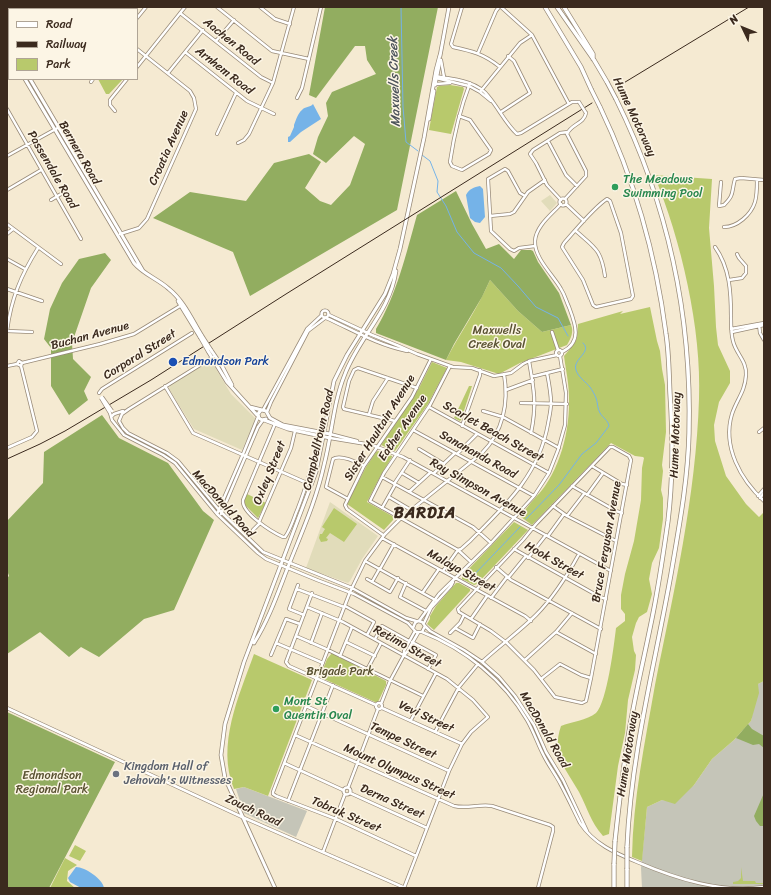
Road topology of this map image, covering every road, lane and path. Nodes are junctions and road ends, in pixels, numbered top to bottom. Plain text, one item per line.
1 (146, 7) edge
2 (185, 7) edge
3 (217, 7) edge
4 (260, 7) edge
5 (294, 7) edge
6 (321, 7) edge
7 (448, 7) edge
8 (462, 7) edge
9 (500, 7) edge
10 (545, 7) edge
11 (557, 7) edge
12 (564, 7) edge
13 (180, 13) junction
14 (138, 17) edge
15 (234, 20) junction
16 (290, 24) junction
17 (202, 30) junction
18 (532, 35) junction
19 (216, 42) junction
20 (138, 50) edge
21 (185, 52) junction
22 (281, 53) junction
23 (478, 53) junction
24 (440, 55) junction
25 (146, 56) junction
26 (508, 56) junction
27 (309, 59) junction
28 (594, 60) junction
29 (138, 65) edge
30 (500, 67) junction
31 (168, 73) junction
32 (436, 77) junction
33 (444, 77) junction
34 (26, 80) edge
35 (31, 80) edge
36 (126, 80) edge
37 (453, 82) junction
38 (273, 83) junction
39 (436, 84) junction
40 (469, 85) junction
41 (481, 91) junction
42 (236, 93) junction
43 (297, 98) dead end
44 (569, 104) junction
45 (261, 107) junction
46 (7, 109) edge
47 (115, 111) dead end
48 (501, 112) junction
49 (274, 114) dead end
50 (459, 116) junction
51 (12, 118) junction
52 (7, 120) edge
53 (63, 125) dead end
54 (57, 128) junction
55 (568, 132) junction
56 (217, 134) dead end
57 (424, 138) junction
58 (548, 141) junction
59 (238, 143) dead end
60 (27, 145) junction
61 (7, 156) edge
62 (41, 170) junction
63 (545, 180) junction
64 (757, 180) junction
65 (764, 180) edge
66 (721, 182) dead end
67 (577, 186) junction
68 (7, 190) edge
69 (61, 194) dead end
70 (525, 196) junction
71 (57, 197) junction
72 (565, 199) junction
73 (51, 200) dead end
74 (561, 200) junction
75 (561, 204) junction
76 (566, 204) junction
77 (490, 216) junction
78 (584, 221) junction
79 (7, 224) edge
80 (724, 227) dead end
81 (13, 229) junction
82 (576, 231) junction
83 (7, 234) edge
84 (119, 235) junction
85 (81, 239) dead end
86 (535, 246) junction
87 (715, 247) dead end
88 (38, 248) junction
89 (737, 254) dead end
90 (7, 260) edge
91 (397, 261) junction
92 (61, 264) dead end
93 (24, 270) junction
94 (605, 276) dead end
95 (729, 280) junction
96 (7, 289) edge
97 (15, 291) junction
98 (178, 299) junction
99 (42, 301) dead end
100 (180, 306) junction
101 (322, 315) junction
102 (327, 317) junction
103 (764, 324) edge
104 (759, 325) junction
105 (193, 326) junction
106 (362, 330) junction
107 (7, 331) edge
108 (732, 331) junction
109 (32, 332) dead end
110 (552, 332) dead end
111 (192, 333) junction
112 (368, 333) junction
113 (359, 335) junction
114 (200, 336) junction
115 (366, 338) junction
116 (764, 340) edge
117 (558, 350) junction
118 (409, 351) junction
119 (562, 352) junction
120 (296, 354) junction
121 (558, 355) junction
122 (213, 356) junction
123 (431, 359) junction
124 (529, 361) junction
125 (22, 364) junction
126 (7, 366) edge
127 (287, 366) junction
128 (450, 366) junction
129 (563, 369) junction
130 (480, 370) junction
131 (547, 373) junction
132 (504, 374) junction
133 (532, 376) junction
134 (388, 378) junction
135 (533, 380) junction
136 (165, 386) junction
137 (417, 388) junction
138 (506, 390) junction
139 (522, 403) dead end
140 (535, 403) junction
141 (551, 403) junction
142 (566, 404) junction
143 (250, 407) junction
144 (429, 407) junction
145 (129, 409) junction
146 (262, 410) junction
147 (483, 411) dead end
148 (111, 412) junction
149 (116, 414) junction
150 (267, 414) junction
151 (369, 414) junction
152 (258, 416) junction
153 (112, 417) junction
154 (503, 417) junction
155 (119, 419) junction
156 (264, 420) junction
157 (396, 421) junction
158 (114, 422) junction
159 (275, 424) junction
160 (285, 426) junction
161 (462, 426) junction
162 (764, 428) edge
163 (413, 430) junction
164 (295, 431) junction
165 (759, 432) dead end
166 (324, 433) junction
167 (531, 433) junction
168 (477, 434) junction
169 (330, 436) junction
170 (323, 437) junction
171 (545, 441) junction
172 (491, 442) junction
173 (377, 447) junction
174 (7, 448) edge
175 (559, 448) junction
176 (419, 449) dead end
177 (397, 454) junction
178 (456, 454) junction
179 (245, 455) junction
180 (313, 459) dead end
181 (410, 460) junction
182 (178, 461) junction
183 (259, 461) junction
184 (471, 462) junction
185 (175, 463) junction
186 (444, 464) junction
187 (364, 466) junction
188 (535, 466) junction
189 (592, 466) junction
190 (280, 471) junction
191 (432, 472) junction
192 (402, 473) junction
193 (549, 473) junction
194 (603, 473) junction
195 (382, 477) junction
196 (447, 481) junction
197 (307, 483) junction
198 (419, 483) junction
199 (395, 484) junction
200 (627, 485) junction
201 (572, 486) junction
202 (520, 489) junction
203 (764, 489) edge
204 (409, 492) junction
205 (764, 493) edge
206 (585, 494) junction
207 (534, 496) junction
208 (389, 497) junction
209 (759, 497) junction
210 (348, 499) junction
211 (424, 500) junction
212 (764, 501) edge
213 (345, 506) joint
214 (553, 506) junction
215 (382, 508) junction
216 (219, 510) junction
217 (411, 510) junction
218 (500, 510) junction
219 (222, 513) junction
220 (622, 513) junction
221 (217, 514) junction
222 (566, 515) junction
223 (220, 517) junction
224 (514, 518) junction
225 (400, 519) junction
226 (259, 522) junction
227 (533, 528) junction
228 (253, 530) dead end
229 (479, 532) junction
230 (383, 536) junction
231 (547, 536) junction
232 (616, 541) junction
233 (491, 543) junction
234 (394, 544) junction
235 (514, 549) junction
236 (458, 550) junction
237 (579, 554) junction
238 (527, 557) junction
239 (283, 561) junction
240 (365, 561) junction
241 (471, 562) junction
242 (289, 563) junction
243 (282, 565) junction
244 (496, 567) junction
245 (288, 568) junction
246 (380, 569) junction
247 (439, 569) junction
248 (443, 571) junction
249 (611, 571) junction
250 (398, 578) junction
251 (456, 578) junction
252 (508, 578) junction
253 (565, 578) junction
254 (367, 579) dead end
255 (372, 582) junction
256 (406, 583) junction
257 (298, 585) dead end
258 (297, 589) junction
259 (475, 589) junction
260 (351, 590) junction
261 (423, 592) junction
262 (312, 594) junction
263 (487, 596) junction
264 (491, 598) junction
265 (606, 599) junction
266 (436, 600) junction
267 (550, 601) junction
268 (345, 607) junction
269 (307, 608) junction
270 (426, 611) junction
271 (322, 613) junction
272 (572, 613) junction
273 (304, 615) junction
274 (464, 615) junction
275 (471, 619) junction
276 (340, 620) junction
277 (418, 621) junction
278 (531, 621) junction
279 (300, 624) junction
280 (480, 624) junction
281 (424, 625) junction
282 (352, 627) junction
283 (413, 628) junction
284 (455, 628) junction
285 (601, 628) junction
286 (415, 631) junction
287 (420, 632) junction
288 (556, 632) junction
289 (450, 633) dead end
290 (366, 635) junction
291 (296, 636) junction
292 (375, 639) junction
293 (346, 642) junction
294 (411, 642) junction
295 (506, 642) junction
296 (276, 643) junction
297 (311, 643) junction
298 (381, 643) junction
299 (251, 648) junction
300 (291, 649) junction
301 (328, 650) junction
302 (596, 654) junction
303 (271, 655) dead end
304 (404, 655) junction
305 (340, 656) junction
306 (375, 656) junction
307 (525, 660) junction
308 (482, 662) junction
309 (323, 663) junction
310 (478, 664) junction
311 (428, 669) junction
312 (367, 670) junction
313 (436, 673) junction
314 (317, 678) junction
315 (592, 678) junction
316 (541, 679) junction
317 (390, 681) junction
318 (333, 685) junction
319 (459, 687) junction
320 (423, 696) junction
321 (381, 704) junction
322 (376, 705) junction
323 (306, 706) junction
324 (7, 708) edge
325 (382, 708) junction
326 (378, 709) junction
327 (322, 713) junction
328 (411, 720) junction
329 (435, 732) junction
330 (295, 734) junction
331 (369, 735) junction
332 (311, 742) junction
333 (462, 744) junction
334 (284, 763) junction
335 (358, 763) junction
336 (300, 770) junction
337 (449, 771) junction
338 (348, 788) junction
339 (343, 790) junction
340 (350, 793) junction
341 (345, 794) junction
342 (438, 800) junction
343 (288, 801) junction
344 (242, 817) junction
345 (336, 819) junction
346 (252, 821) junction
347 (246, 826) junction
348 (427, 828) junction
349 (588, 833) junction
350 (323, 852) junction
351 (416, 856) junction
352 (627, 887) edge
353 (763, 887) edge
354 (275, 888) edge
355 (405, 888) edge
356 (538, 888) edge
357 (614, 888) edge

1 - 14 street
2 - 13 street
3 - 15 street
4 - 16 street
5 - 16 street
6 - 27 street
7 - 24 main road, Campbelltown Road
8 - 23 street
9 - 18 street
9 - 23 street
10 - 357 highway, Hume Motorway, bridge
11 - 28 highway, Hume Motorway
12 - 28 highway
13 - 17 street, Aachen Road
13 - 25 street
15 - 19 street
15 - 22 street
16 - 22 street
17 - 19 street, Aachen Road
17 - 21 street
18 - 26 street
18 - 44 street
19 - 38 street, Aachen Road
20 - 25 street, Croatia Avenue
21 - 31 street
21 - 42 street, Arnhem Road
22 - 27 street
22 - 38 street
23 - 30 street
24 - 32 main road, Campbelltown Road
24 - 33 street
25 - 29 street
25 - 31 street, Croatia Avenue
26 - 30 street
26 - 48 street
27 - 43 street
28 - 352 highway, Hume Motorway, bridge
30 - 41 street
31 - 84 street, Croatia Avenue
32 - 33 street
32 - 37 street
32 - 39 main road, Campbelltown Road
32 - 57 main road, Campbelltown Road
33 - 40 street
34 - 54 main road, Bernera Road
35 - 54 main road, Bernera Road
36 - 47 street
37 - 39 street
37 - 40 street
38 - 45 street
39 - 57 main road, Campbelltown Road
40 - 41 street
40 - 50 street
41 - 48 street
42 - 45 street, Arnhem Road
42 - 56 street
44 - 48 street
44 - 55 street, bridge
45 - 49 street, Arnhem Road
45 - 59 street
46 - 51 street, Passendale Road
50 - 50 street
51 - 52 street
51 - 60 street, Passendale Road
53 - 54 street
54 - 60 street
54 - 84 main road, Bernera Road
55 - 58 street
55 - 67 street
57 - 91 main road, Campbelltown Road
58 - 63 street
58 - 67 street
60 - 61 street
60 - 62 street, Passendale Road
62 - 68 street
62 - 71 street, Passendale Road
63 - 70 street
63 - 74 street
64 - 65 street
64 - 66 street
64 - 80 street
67 - 72 street
69 - 71 street
70 - 77 street
70 - 77 street
71 - 73 street
71 - 85 street, Passendale Road
72 - 74 street
72 - 76 street
74 - 75 street
75 - 76 street
75 - 86 street
76 - 78 street
77 - 86 street
78 - 82 street
78 - 82 street
79 - 81 street
81 - 83 street
81 - 88 street
82 - 94 street
84 - 98 main road, Bernera Road
86 - 119 street
87 - 95 street
88 - 92 street
88 - 93 street
89 - 95 street
90 - 93 street
91 - 106 main road, Campbelltown Road
91 - 112 main road, Campbelltown Road
93 - 97 street
95 - 108 street
96 - 97 street
97 - 99 street
97 - 107 street
98 - 100 main road
98 - 114 main road, Bernera Road
100 - 105 main road
100 - 125 street, Buchan Avenue
101 - 102 street
101 - 102 street
101 - 127 street
102 - 106 street
102 - 113 street
102 - 120 street
103 - 104 street
104 - 108 street
104 - 116 street
105 - 111 street, Corporal Street
105 - 114 main road
106 - 112 street
106 - 113 main road, Campbelltown Road
107 - 109 street
108 - 209 street
110 - 117 street
111 - 114 street, Corporal Street
111 - 148 street, Corporal Street, bridge
112 - 115 main road, Campbelltown Road
112 - 118 street
113 - 115 street
113 - 166 main road, Campbelltown Road
114 - 122 main road, bridge
115 - 118 street
115 - 169 main road, Campbelltown Road
117 - 119 street
117 - 121 street
118 - 123 street
119 - 121 street
120 - 127 street
120 - 150 street
121 - 124 street
121 - 129 street
122 - 136 street
122 - 143 main road
123 - 128 street
123 - 137 street, Sister Haultain Avenue
124 - 132 street
124 - 133 street
125 - 126 street, Buchan Avenue
125 - 174 street
127 - 146 street
128 - 130 street
128 - 144 street, Eather Avenue
129 - 131 street
129 - 142 street
130 - 132 street
130 - 161 street
131 - 133 street
131 - 141 street
132 - 138 street
133 - 135 street
134 - 137 street
134 - 151 street
134 - 151 street
135 - 138 street
135 - 140 street
136 - 145 street
136 - 179 street
137 - 157 street, Sister Haultain Avenue
138 - 154 street
139 - 140 street
140 - 141 street
140 - 167 street
141 - 142 street
141 - 171 street
142 - 175 street
143 - 146 main road
143 - 152 main road
144 - 161 street, Scarlet Beach Street
144 - 163 street, Eather Avenue
145 - 149 street
145 - 155 street
146 - 150 main road
146 - 152 main road
147 - 154 street
148 - 149 street
148 - 153 street
149 - 153 street
149 - 155 street, MacDonald Road
150 - 156 main road
150 - 160 main road
151 - 157 street
152 - 156 main road
152 - 179 street
153 - 158 street
154 - 167 street
154 - 172 street
155 - 158 street
155 - 182 street, MacDonald Road
156 - 159 main road
156 - 179 street
157 - 173 street, Sister Haultain Avenue
158 - 185 street, MacDonald Road
159 - 164 main road
159 - 183 street
160 - 164 main road
160 - 166 main road
161 - 168 street, Scarlet Beach Street
162 - 165 street
163 - 177 street, Eather Avenue
163 - 178 street, Sanananda Road
164 - 170 main road
164 - 190 street, Oxley Street
166 - 169 main road
166 - 170 main road, Campbelltown Road
167 - 171 street
168 - 172 street, Scarlet Beach Street
168 - 178 street
169 - 170 main road
169 - 173 street, Ray Simpson Avenue
169 - 242 main road, Campbelltown Road
170 - 239 main road, Campbelltown Road
171 - 175 street
171 - 188 street
172 - 184 street
172 - 188 street, Scarlet Beach Street
173 - 177 street, Ray Simpson Avenue
173 - 187 street, Sister Haultain Avenue
175 - 193 street
176 - 186 street
177 - 181 street, Ray Simpson Avenue
177 - 195 street, Eather Avenue
178 - 184 street, Sanananda Road
178 - 186 street
179 - 183 street
179 - 216 street
179 - 219 street
180 - 197 street
181 - 191 street, Ray Simpson Avenue
181 - 192 street
182 - 185 street
182 - 216 street, MacDonald Road
183 - 190 street
183 - 226 street
184 - 196 street
184 - 202 street, Sanananda Road
185 - 221 street, MacDonald Road
186 - 191 street
187 - 210 street, Sister Haultain Avenue
187 - 210 street
188 - 193 street, Scarlet Beach Street
188 - 202 street
189 - 194 street
189 - 200 street, Bruce Ferguson Avenue
189 - 201 street, Bruce Ferguson Avenue
190 - 197 street
190 - 226 street, Oxley Street
191 - 196 street, Ray Simpson Avenue
191 - 198 street
192 - 198 street
192 - 199 street
193 - 207 street
194 - 200 street
194 - 206 street
195 - 199 street
195 - 215 street, Eather Avenue
196 - 211 street
196 - 218 street, Ray Simpson Avenue
197 - 226 street
198 - 204 street
199 - 204 street
199 - 208 street
200 - 220 street, Bruce Ferguson Avenue
201 - 206 street
201 - 214 street, Bruce Ferguson Avenue
202 - 207 street, Sanananda Road
202 - 218 street
203 - 209 street
204 - 211 street
205 - 209 street
206 - 220 street
206 - 222 street
207 - 224 street
208 - 215 street
208 - 217 street
209 - 212 street
210 - 213 street, Sister Haultain Avenue
211 - 217 street
211 - 229 street
213 - 230 street, Malaya Street
214 - 222 street
214 - 227 street, Bruce Ferguson Avenue
215 - 225 street
216 - 219 street, MacDonald Road
216 - 221 street
217 - 225 street
218 - 224 street, Ray Simpson Avenue
218 - 229 street
219 - 223 street
219 - 239 street, MacDonald Road
220 - 232 street, Bruce Ferguson Avenue
221 - 223 street, MacDonald Road
222 - 231 street
222 - 232 street
223 - 243 street, MacDonald Road
224 - 227 street, Ray Simpson Avenue
224 - 233 street
225 - 230 street
225 - 236 street
226 - 228 street, Oxley Street
227 - 231 street, Ray Simpson Avenue
227 - 235 street, Bruce Ferguson Avenue
229 - 233 street
229 - 236 street
230 - 234 street, Malaya Street
230 - 240 street
231 - 237 street, Ray Simpson Avenue
231 - 238 street
232 - 249 street, Bruce Ferguson Avenue
233 - 241 street
234 - 246 street
234 - 247 street, Malaya Street
235 - 238 street, Hook Street
235 - 244 street, Bruce Ferguson Avenue
236 - 241 street
236 - 248 street
237 - 249 street, Ray Simpson Avenue
237 - 253 street
238 - 252 street
238 - 253 street, Hook Street
239 - 242 street, MacDonald Road
239 - 243 main road, Campbelltown Road
240 - 246 street
240 - 260 street
241 - 251 street
242 - 245 main road, Campbelltown Road
242 - 260 street, MacDonald Road
243 - 245 street, MacDonald Road
243 - 299 main road, Campbelltown Road
244 - 252 street
244 - 259 street, Bruce Ferguson Avenue
245 - 260 street, MacDonald Road
245 - 299 main road, Campbelltown Road
246 - 250 street
246 - 255 street
247 - 248 street, Malaya Street
247 - 261 street
248 - 251 street, Malaya Street
249 - 265 street, Bruce Ferguson Avenue
250 - 255 street
250 - 256 street
251 - 259 street, Malaya Street
251 - 266 street
252 - 264 street
252 - 267 street
253 - 265 street, Hook Street
253 - 267 street
254 - 255 street
256 - 261 street
256 - 270 street
257 - 258 street
258 - 262 street
258 - 273 street
259 - 263 street, Malaya Street
259 - 274 street, Bruce Ferguson Avenue
260 - 268 street
260 - 277 street, MacDonald Road
260 - 283 street, MacDonald Road
261 - 266 street
262 - 268 street
262 - 269 street
263 - 264 street, Malaya Street
263 - 275 street
264 - 278 street, Malaya Street
265 - 285 street, Bruce Ferguson Avenue
266 - 270 street
266 - 281 street
267 - 272 street
267 - 278 street
268 - 276 street
268 - 290 street
269 - 271 street, Retimo Street
269 - 273 street
270 - 277 street
271 - 276 street, Retimo Street
271 - 297 street
272 - 285 street
272 - 288 street
273 - 279 street
274 - 275 street, Bruce Ferguson Avenue
274 - 284 street
275 - 280 street, Bruce Ferguson Avenue
276 - 282 street, Retimo Street
276 - 301 street
277 - 281 street
277 - 283 street
278 - 295 street
279 - 291 street
279 - 296 street
280 - 284 street
280 - 295 street, Bruce Ferguson Avenue
281 - 287 street
281 - 308 street, MacDonald Road
282 - 290 street, Retimo Street
282 - 293 street
283 - 286 street
284 - 289 street
285 - 302 street, Bruce Ferguson Avenue
286 - 287 street
286 - 294 street
287 - 294 street
287 - 310 street, MacDonald Road
288 - 302 street
288 - 307 street
290 - 292 street, Retimo Street
291 - 297 street
291 - 300 street
292 - 294 street
292 - 298 street, Retimo Street
293 - 305 street
293 - 306 street
294 - 304 street
294 - 311 street
295 - 307 street, Bruce Ferguson Avenue
295 - 308 street
296 - 300 street
296 - 303 street
297 - 301 street
298 - 304 street, Retimo Street
298 - 306 street
299 - 344 main road, Campbelltown Road
300 - 309 street
300 - 314 street
301 - 305 street
301 - 309 street
302 - 315 street, Bruce Ferguson Avenue
304 - 311 street, Retimo Street
304 - 317 street
305 - 312 street
306 - 312 street
307 - 316 street, Bruce Ferguson Avenue
308 - 349 street, MacDonald Road
309 - 314 street
310 - 319 street
310 - 349 street, MacDonald Road
311 - 313 street, Retimo Street
312 - 317 street
313 - 319 street, Retimo Street
313 - 320 street
314 - 318 street
314 - 323 street
315 - 316 street
315 - 316 street, Bruce Ferguson Avenue
317 - 320 street
317 - 321 street
318 - 322 street
318 - 327 street
319 - 329 street
319 - 333 street, Retimo Street
320 - 328 street
321 - 322 street
321 - 325 street
322 - 326 street
323 - 327 street, Tempe Street
323 - 330 street
324 - 344 street, Zouch Road
325 - 326 street
325 - 328 street, Vevi Street
326 - 331 street
327 - 331 street, Tempe Street
327 - 332 street
328 - 329 street, Vevi Street
329 - 333 street, Vevi Street
330 - 332 street, Mount Olympus Street
330 - 334 street
331 - 335 street
331 - 337 street, Tempe Street
332 - 335 street, Mount Olympus Street
332 - 336 street
333 - 337 street
334 - 336 street, Derna Street
334 - 343 street, Tobruk Street
335 - 338 street
335 - 342 street, Mount Olympus Street
336 - 339 street, Derna Street
336 - 343 street
337 - 342 street
338 - 339 street
338 - 340 street
339 - 341 street
340 - 341 street
340 - 348 street, Derna Street
341 - 345 street
342 - 348 street
342 - 356 street, Mount Olympus Street
343 - 345 street, Tobruk Street
344 - 346 street, Zouch Road
344 - 347 main road, Campbelltown Road
345 - 350 street
345 - 351 street, Tobruk Street
346 - 347 street
346 - 350 street, Zouch Road
347 - 354 main road, Campbelltown Road
348 - 351 street
349 - 353 street, MacDonald Road
350 - 355 street, Zouch Road
351 - 355 street

